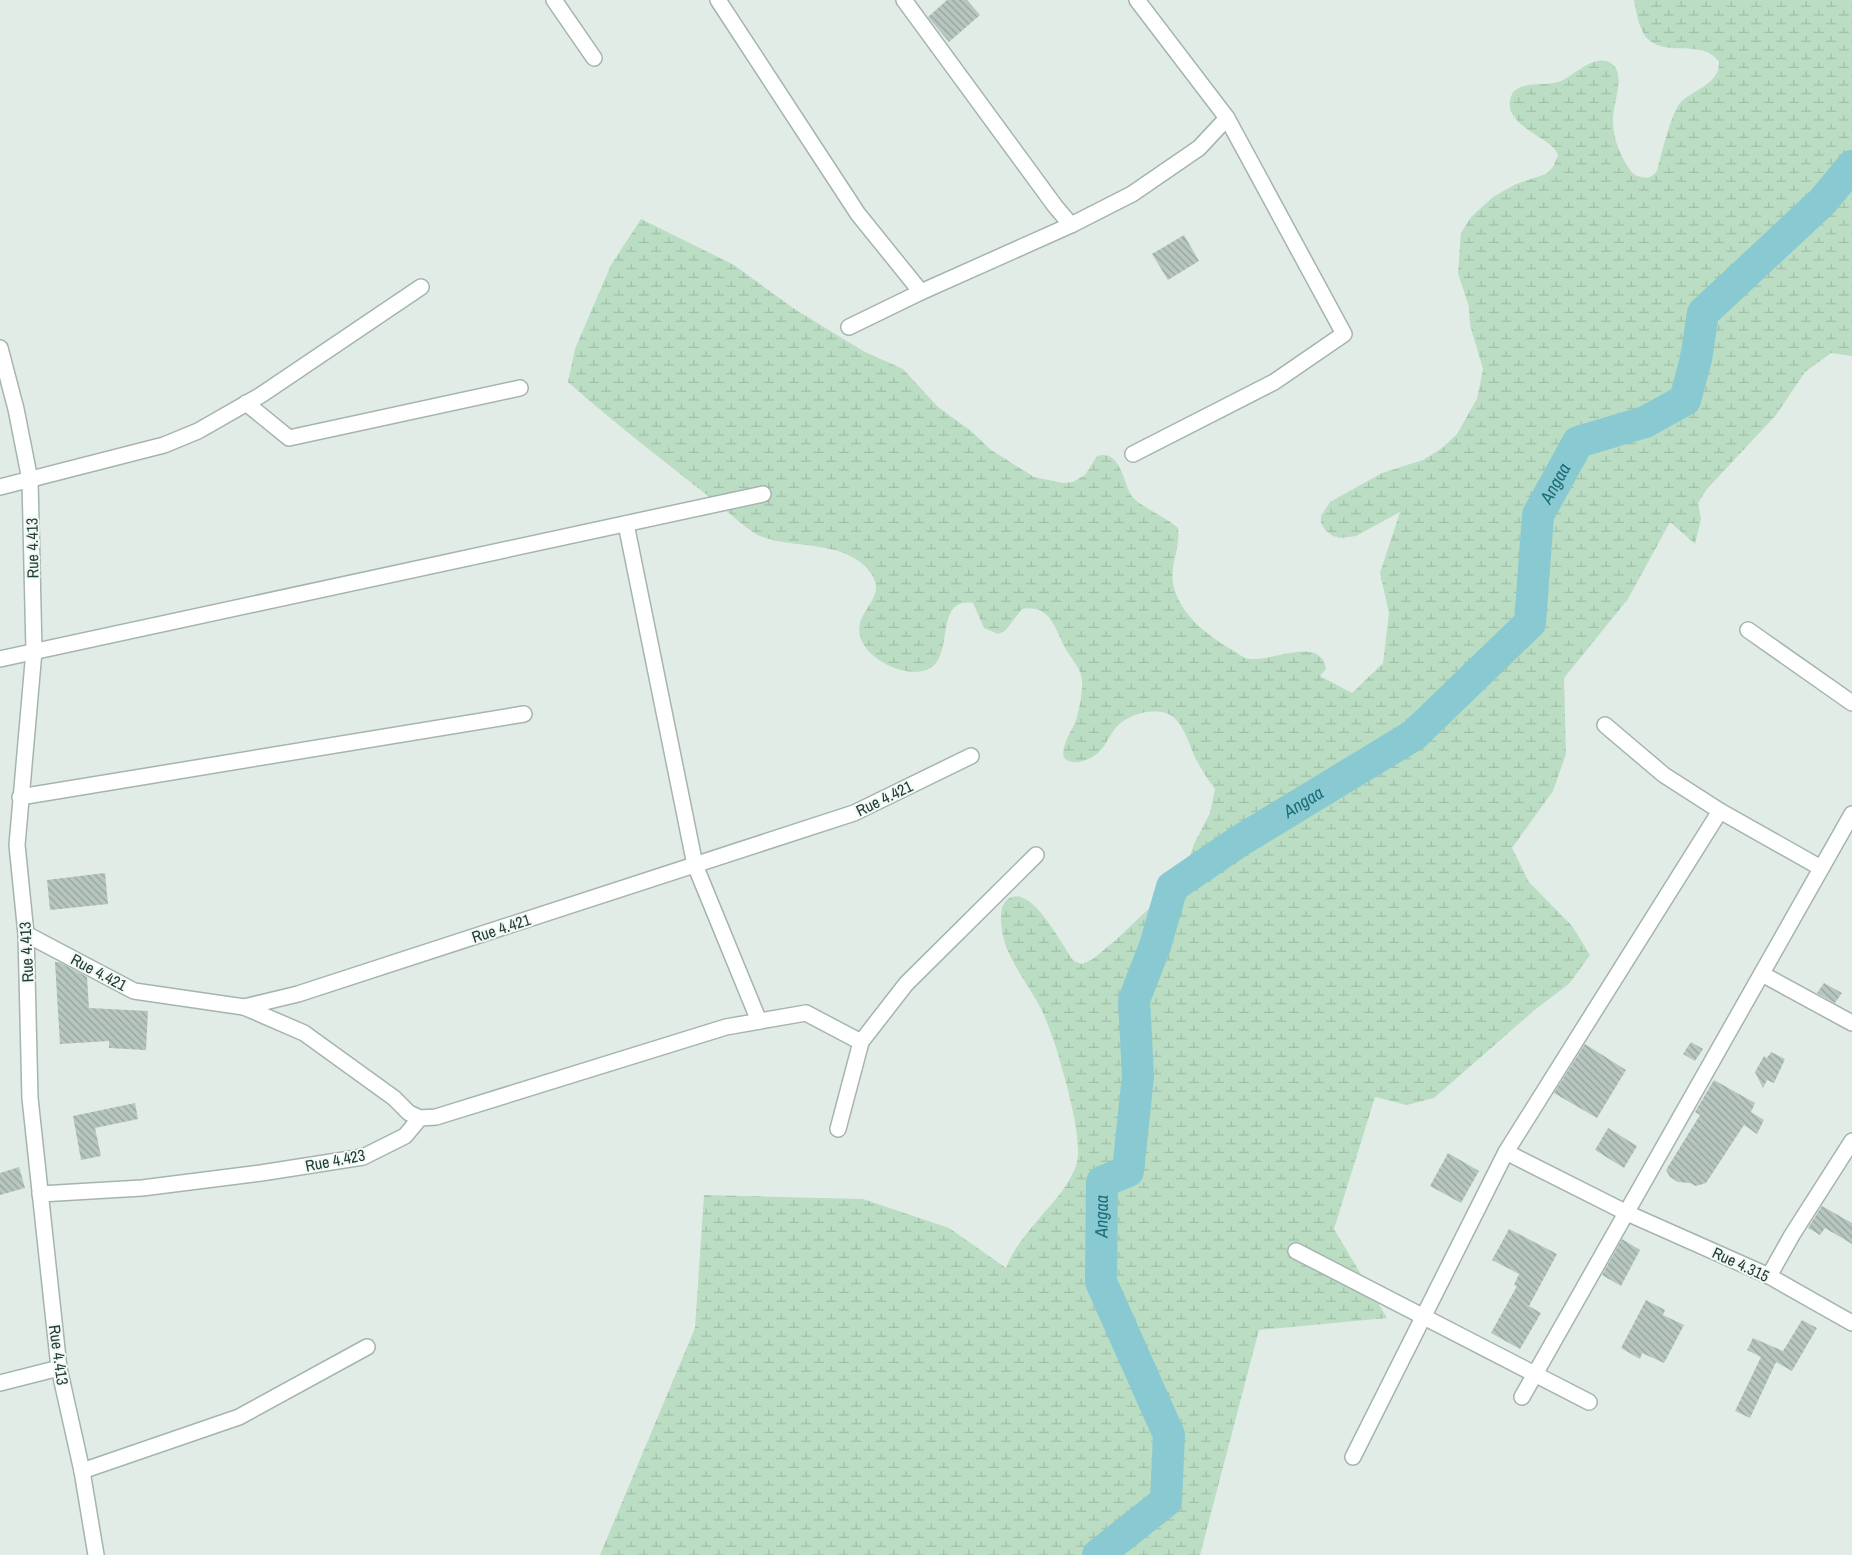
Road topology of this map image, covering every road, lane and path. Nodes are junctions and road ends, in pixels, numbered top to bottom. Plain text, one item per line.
1 (554, 0) edge
2 (718, 0) edge
3 (904, 0) edge
4 (1137, 0) edge
5 (594, 58) dead end
6 (1227, 118) junction
7 (1071, 225) junction
8 (421, 287) dead end
9 (922, 292) junction
10 (849, 327) dead end
11 (0, 348) edge
12 (520, 388) dead end
13 (246, 403) junction
14 (1133, 454) dead end
15 (30, 480) junction
16 (0, 487) edge
17 (763, 494) dead end
18 (626, 524) junction
19 (1748, 630) dead end
20 (34, 651) junction
21 (0, 659) edge
22 (1852, 703) edge
23 (524, 714) dead end
24 (1605, 725) dead end
25 (971, 756) dead end
26 (20, 797) junction
27 (1720, 811) junction
28 (1852, 814) edge
29 (1036, 855) dead end
30 (695, 864) junction
31 (1821, 868) junction
32 (26, 934) junction
33 (1762, 974) junction
34 (244, 1007) junction
35 (759, 1021) junction
36 (1852, 1022) edge
37 (861, 1042) junction
38 (420, 1118) junction
39 (838, 1129) dead end
40 (1852, 1141) edge
41 (1506, 1152) junction
42 (40, 1194) junction
43 (1626, 1213) junction
44 (1296, 1251) dead end
45 (1769, 1276) junction
46 (1424, 1316) junction
47 (1852, 1323) edge
48 (367, 1347) dead end
49 (59, 1368) junction
50 (1536, 1374) junction
51 (0, 1383) edge
52 (1522, 1397) dead end
53 (1589, 1402) dead end
54 (1353, 1457) dead end
55 (82, 1471) junction
56 (96, 1555) edge

1 - 5 street
2 - 9 street
3 - 7 street
4 - 6 street
6 - 7 street
6 - 14 street
7 - 9 street
8 - 13 street
9 - 10 street
11 - 15 street, Rue 4.413
12 - 13 street
13 - 15 street
15 - 16 street
15 - 20 street, Rue 4.413
17 - 18 street
18 - 20 street
18 - 30 street
19 - 22 street
20 - 21 street
20 - 26 street, Rue 4.413
23 - 26 street
24 - 27 street
25 - 30 street, Rue 4.421
26 - 32 street, Rue 4.413
27 - 31 street
27 - 41 street
28 - 31 street
29 - 37 street
30 - 34 street, Rue 4.421
30 - 35 street
31 - 33 street
32 - 34 street, Rue 4.421
32 - 42 street, Rue 4.413
33 - 36 street
33 - 43 street
34 - 38 street
35 - 37 street
35 - 38 street
37 - 39 street
38 - 42 street, Rue 4.423
40 - 45 street
41 - 43 street, Rue 4.315
41 - 46 street
42 - 49 street, Rue 4.413
43 - 45 street, Rue 4.315
43 - 50 street
44 - 46 street
45 - 47 street, Rue 4.315
46 - 50 street
46 - 54 street
48 - 55 street
49 - 51 street
49 - 55 street, Rue 4.413
50 - 52 street
50 - 53 street
55 - 56 street, Rue 4.413

